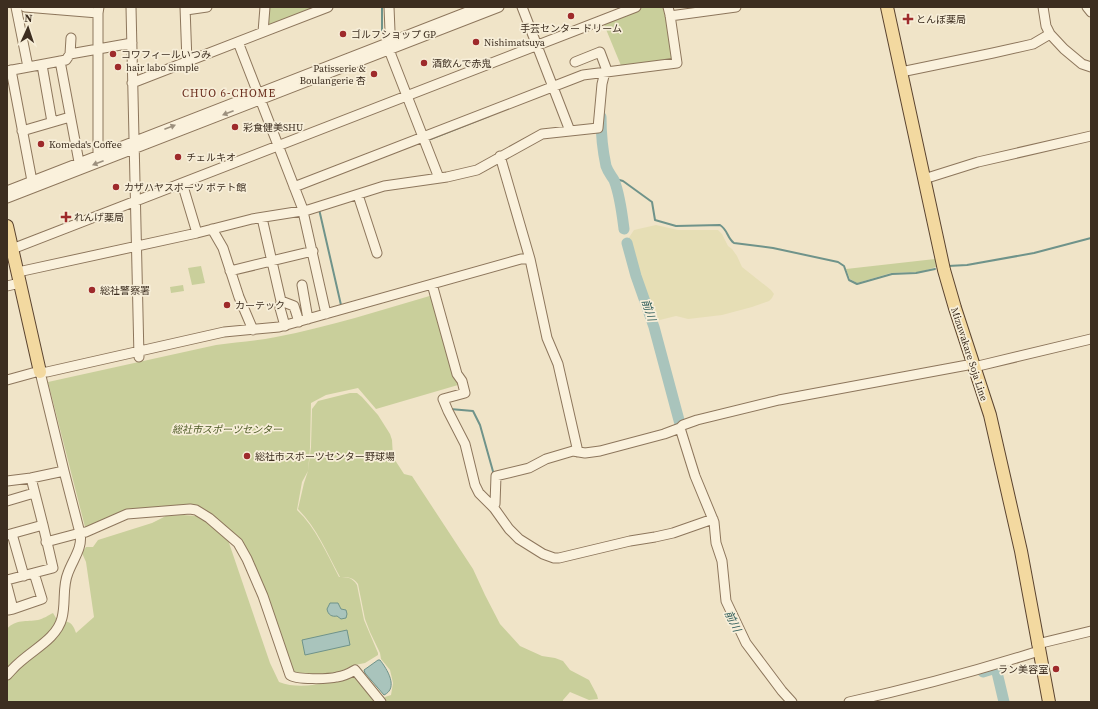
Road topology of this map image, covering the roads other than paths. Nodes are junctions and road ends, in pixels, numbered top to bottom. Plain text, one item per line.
1 (16, 7) edge
2 (25, 7) edge
3 (130, 7) edge
4 (208, 7) edge
5 (266, 7) edge
6 (328, 7) edge
7 (389, 7) edge
8 (480, 7) edge
9 (499, 7) edge
10 (522, 7) edge
11 (636, 7) edge
12 (668, 7) edge
13 (736, 7) edge
14 (887, 7) edge
15 (1043, 7) edge
16 (1087, 7) edge
17 (186, 9) edge
18 (98, 10) edge
19 (1091, 12) edge
20 (670, 16) junction
21 (263, 32) junction
22 (1050, 34) junction
23 (71, 38) dead end
24 (238, 42) junction
25 (132, 43) junction
26 (537, 45) junction
27 (391, 46) junction
28 (98, 48) junction
29 (70, 54) junction
30 (60, 61) junction
31 (187, 62) junction
32 (575, 62) dead end
33 (42, 65) junction
34 (28, 67) junction
35 (1091, 67) edge
36 (9, 71) edge
37 (901, 72) junction
38 (604, 75) junction
39 (132, 83) junction
40 (554, 89) junction
41 (259, 96) junction
42 (405, 96) junction
43 (70, 117) junction
44 (52, 122) junction
45 (22, 131) junction
46 (570, 131) junction
47 (1091, 136) edge
48 (423, 137) junction
49 (134, 145) junction
50 (278, 146) junction
51 (98, 155) junction
52 (501, 158) junction
53 (79, 162) junction
54 (439, 178) junction
55 (924, 180) junction
56 (32, 181) junction
57 (182, 183) junction
58 (294, 187) junction
59 (7, 191) edge
60 (359, 197) junction
61 (7, 198) edge
62 (135, 201) junction
63 (304, 213) junction
64 (263, 219) junction
65 (7, 226) edge
66 (212, 230) junction
67 (197, 233) junction
68 (137, 245) junction
69 (10, 250) edge
70 (313, 251) junction
71 (377, 253) dead end
72 (530, 259) junction
73 (272, 261) junction
74 (230, 271) junction
75 (19, 277) junction
76 (302, 284) dead end
77 (432, 284) junction
78 (7, 286) edge
79 (280, 301) junction
80 (326, 314) junction
81 (303, 320) junction
82 (284, 326) junction
83 (253, 330) junction
84 (1091, 339) edge
85 (139, 355) junction
86 (974, 365) junction
87 (40, 372) junction
88 (7, 380) edge
89 (680, 428) junction
90 (578, 452) junction
91 (64, 471) junction
92 (31, 478) junction
93 (7, 481) edge
94 (34, 493) junction
95 (7, 501) edge
96 (495, 504) dead end
97 (713, 519) junction
98 (42, 526) junction
99 (80, 533) junction
100 (10, 534) edge
101 (46, 542) junction
102 (34, 573) junction
103 (24, 576) junction
104 (7, 580) edge
105 (7, 586) edge
106 (10, 610) edge
107 (1091, 631) edge
108 (1038, 648) junction
109 (7, 675) edge
110 (381, 702) edge
111 (792, 702) edge
112 (849, 702) edge
113 (1049, 702) edge

1 - 34 street
2 - 18 street
3 - 25 street
4 - 17 street
5 - 21 street
6 - 21 street
7 - 27 street
8 - 27 street
9 - 27 street
10 - 26 street
11 - 26 street
12 - 20 street
13 - 20 street
14 - 37 main road, Mizuwakare Soja Line
15 - 22 street
16 - 19 street
17 - 31 street
18 - 28 street
20 - 38 street
21 - 24 street
22 - 35 street
22 - 37 street
23 - 29 street
24 - 31 street
24 - 41 street
25 - 28 street
25 - 39 street
26 - 40 street
26 - 42 street
27 - 41 street
27 - 42 street
28 - 29 street
28 - 51 street
29 - 30 street
30 - 33 street
30 - 43 street
31 - 39 street
32 - 38 street
33 - 34 street
33 - 44 street
34 - 36 street
36 - 45 street
37 - 55 main road, Mizuwakare Soja Line
38 - 40 street
38 - 46 street
39 - 49 street
40 - 46 street
40 - 48 street
41 - 49 street
41 - 50 street
42 - 48 street
42 - 50 street
43 - 44 street
43 - 53 street
44 - 45 street
45 - 56 street
46 - 52 street
47 - 55 street
48 - 54 street
48 - 58 street
49 - 51 street
49 -> 61 street
49 - 62 street
50 - 57 street
50 - 58 street
51 - 53 street
52 - 54 street
52 - 72 street
53 - 56 street
54 - 60 street
55 - 86 main road, Mizuwakare Soja Line
56 - 59 street
57 - 62 street
57 - 67 street
58 - 63 street
60 - 63 street
60 - 71 street
62 - 68 street
62 - 69 street
63 - 64 street
63 - 70 street
64 - 66 street
64 - 73 street
65 - 69 main road
66 - 67 street
66 - 74 street
67 - 68 street
68 - 75 street
68 - 85 street
69 - 75 main road
70 - 73 street
70 - 80 street
72 - 77 street
72 - 90 street
73 - 74 street
73 - 79 street
74 - 83 street
75 - 78 street
75 - 87 main road
76 - 81 street
77 - 80 street
77 - 97 street
79 - 81 street
79 - 82 street
80 - 81 street
81 - 82 street
82 - 83 street
83 - 85 street
84 - 86 street
85 - 87 street
86 - 89 street
86 - 108 main road, Mizuwakare Soja Line
87 - 88 street
87 - 91 street
89 - 90 street
89 - 97 street
90 - 96 street
91 - 92 street
91 - 99 street
92 - 93 street
92 - 94 street
94 - 95 street
94 - 98 street
97 - 111 street
98 - 100 street
98 - 101 street
99 - 101 street
99 - 109 street
99 - 110 street
100 - 103 street
101 - 102 street
102 - 103 street
102 - 106 street
103 - 104 street
105 - 106 street
107 - 108 street
108 - 112 street
108 - 113 main road, Mizuwakare Soja Line

